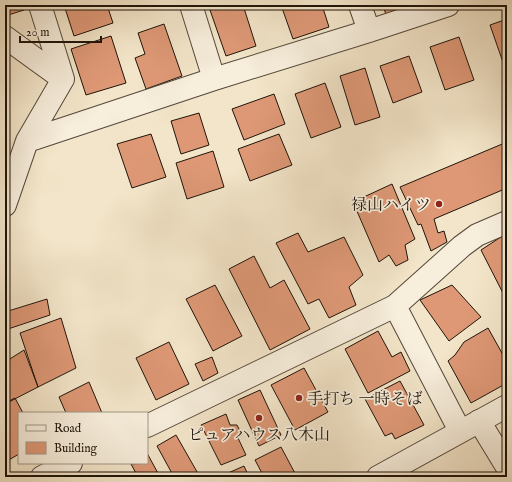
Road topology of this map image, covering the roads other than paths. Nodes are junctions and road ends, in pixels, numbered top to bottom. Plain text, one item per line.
1 (40, 5) edge
2 (191, 5) edge
3 (360, 5) edge
4 (448, 5) edge
5 (368, 31) junction
6 (5, 37) edge
7 (63, 79) junction
8 (214, 79) junction
9 (27, 141) junction
10 (5, 205) edge
11 (507, 222) edge
12 (394, 306) junction
13 (507, 406) edge
14 (479, 421) junction
15 (148, 426) edge
16 (460, 431) junction
17 (69, 464) edge
18 (507, 467) edge
19 (42, 477) edge
20 (378, 477) edge

1 - 7 street
2 - 8 street
3 - 5 street
4 - 5 street
5 - 8 street
6 - 7 street
7 - 9 street
8 - 9 street
9 - 10 street
11 - 12 street
12 - 15 street
12 - 16 street
13 - 14 street
14 - 16 street
14 - 18 street
16 - 20 street
17 - 19 street

